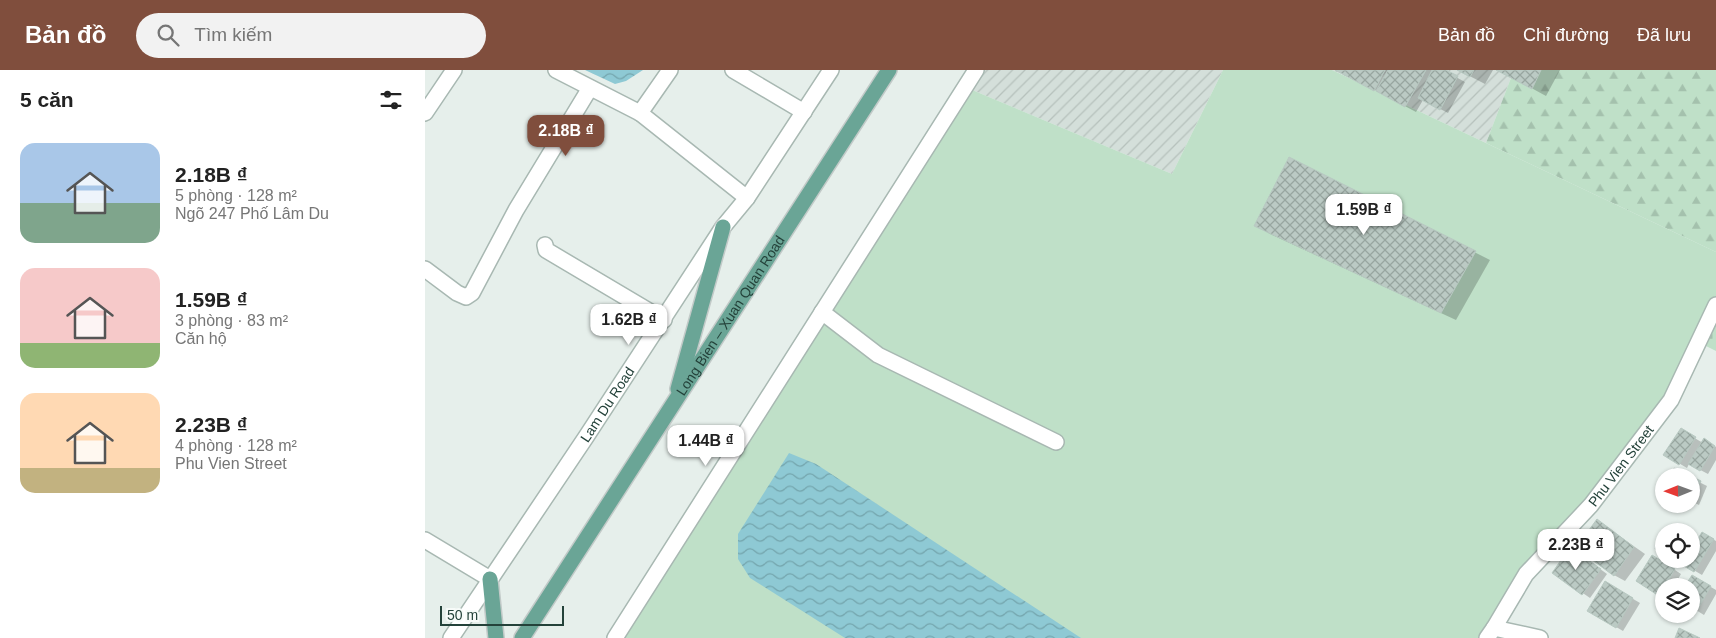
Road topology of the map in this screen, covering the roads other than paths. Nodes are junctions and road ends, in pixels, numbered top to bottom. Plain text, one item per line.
1 (454, 70) edge
2 (556, 70) edge
3 (671, 70) edge
4 (733, 70) edge
5 (831, 70) edge
6 (889, 70) edge
7 (976, 70) edge
8 (590, 88) junction
9 (804, 112) junction
10 (425, 113) edge
11 (640, 113) junction
12 (747, 198) junction
13 (723, 227) junction
14 (545, 245) dead end
15 (425, 269) edge
16 (1716, 305) edge
17 (822, 312) junction
18 (663, 320) junction
19 (674, 405) junction
20 (1056, 442) dead end
21 (425, 540) edge
22 (490, 579) junction
23 (1491, 633) edge
24 (451, 638) edge
25 (496, 638) edge
26 (522, 638) edge
27 (615, 638) edge
28 (1540, 638) edge

1 - 10 street
2 - 8 street
3 - 11 street
4 - 9 street
5 - 9 street, Lam Du Road
6 - 19 main road, Long Bien – Xuan Quan Road
7 - 17 street
8 - 11 street
8 - 15 street
9 - 12 street, Lam Du Road
11 - 12 street
12 - 13 street, Lam Du Road
13 - 18 street, Lam Du Road
13 - 19 main road
14 - 18 street
16 - 23 street, Phu Vien Street
17 - 20 street
17 - 27 street
18 - 22 street, Lam Du Road
19 - 26 main road, Long Bien – Xuan Quan Road
21 - 22 street
22 - 24 street, Lam Du Road
22 - 25 main road
23 - 28 street

